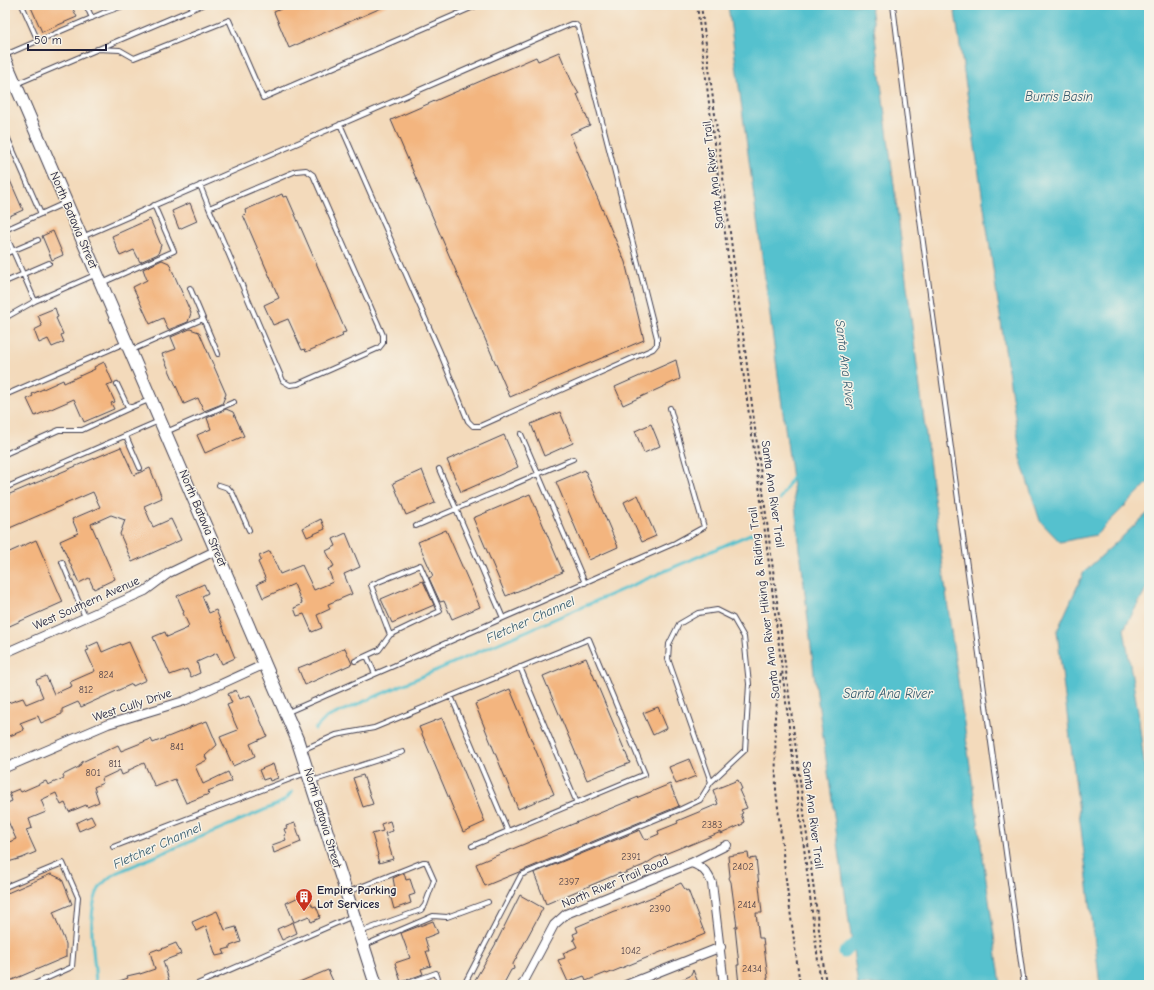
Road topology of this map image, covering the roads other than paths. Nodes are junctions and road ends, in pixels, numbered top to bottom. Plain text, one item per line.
1 (22, 5) edge
2 (86, 5) edge
3 (126, 5) edge
4 (202, 5) edge
5 (478, 5) edge
6 (893, 5) edge
7 (92, 18) junction
8 (38, 41) junction
9 (97, 50) junction
10 (5, 55) edge
11 (5, 60) edge
12 (12, 80) junction
13 (340, 124) junction
14 (5, 132) edge
15 (200, 185) junction
16 (67, 203) junction
17 (154, 205) junction
18 (209, 208) junction
19 (41, 214) junction
20 (5, 232) edge
21 (82, 237) junction
22 (38, 240) dead end
23 (13, 251) junction
24 (5, 254) edge
25 (49, 263) dead end
26 (23, 274) junction
27 (100, 279) junction
28 (5, 282) edge
29 (190, 288) dead end
30 (35, 301) junction
31 (5, 318) edge
32 (203, 319) junction
33 (129, 346) junction
34 (218, 354) dead end
35 (117, 384) dead end
36 (5, 395) edge
37 (152, 399) junction
38 (234, 402) dead end
39 (132, 407) junction
40 (670, 408) dead end
41 (161, 420) junction
42 (166, 432) junction
43 (521, 434) dead end
44 (126, 436) junction
45 (5, 454) edge
46 (573, 460) dead end
47 (140, 468) dead end
48 (439, 469) dead end
49 (539, 474) junction
50 (220, 485) dead end
51 (5, 488) edge
52 (456, 509) junction
53 (416, 526) dead end
54 (249, 530) dead end
55 (217, 550) junction
56 (62, 562) dead end
57 (585, 582) junction
58 (85, 617) junction
59 (503, 618) junction
60 (390, 635) junction
61 (5, 653) edge
62 (367, 656) junction
63 (355, 661) dead end
64 (265, 664) junction
65 (520, 667) junction
66 (375, 674) junction
67 (451, 696) junction
68 (286, 713) junction
69 (301, 750) junction
70 (403, 752) dead end
71 (5, 768) edge
72 (310, 777) junction
73 (711, 782) junction
74 (577, 803) junction
75 (508, 831) junction
76 (727, 845) dead end
77 (472, 846) dead end
78 (114, 847) dead end
79 (691, 863) junction
80 (5, 888) edge
81 (346, 893) junction
82 (488, 902) dead end
83 (353, 916) junction
84 (358, 932) junction
85 (363, 946) junction
86 (721, 947) junction
87 (32, 985) edge
88 (195, 985) edge
89 (376, 985) edge
90 (403, 985) edge
91 (440, 985) edge
92 (464, 985) edge
93 (522, 985) edge
94 (626, 985) edge
95 (724, 985) edge
96 (1024, 985) edge

1 - 8 lane
2 - 7 lane
3 - 7 lane
4 - 9 lane
5 - 9 lane
6 - 96 lane
7 - 8 lane
8 - 10 lane
9 - 12 lane
11 - 12 main road, North Batavia Street
12 - 16 main road, North Batavia Street
13 - 13 lane
13 - 15 lane
14 - 19 lane
15 - 17 lane
15 - 18 lane
16 - 19 lane
16 - 21 main road, North Batavia Street
17 - 21 lane
17 - 27 lane
18 - 18 lane
19 - 20 lane
20 - 23 lane
21 - 27 main road, North Batavia Street
22 - 23 lane
23 - 24 lane
23 - 26 lane
25 - 26 lane
26 - 28 lane
26 - 30 lane
27 - 30 lane
27 - 33 main road, North Batavia Street
29 - 32 lane
30 - 31 lane
32 - 33 lane
32 - 34 lane
33 - 36 lane
33 - 37 main road, North Batavia Street
35 - 39 lane
37 - 39 lane
37 - 41 main road, North Batavia Street
38 - 42 lane
39 - 45 lane
40 - 57 lane
41 - 42 main road, North Batavia Street
41 - 44 lane
42 - 55 main road, North Batavia Street
43 - 49 lane
44 - 47 lane
44 - 51 lane
46 - 49 lane
48 - 52 lane
49 - 52 lane
49 - 57 lane
50 - 54 lane
52 - 53 lane
52 - 59 lane
55 - 58 street, West Southern Avenue
55 - 64 main road, North Batavia Street
56 - 58 lane
57 - 59 lane
58 - 61 street, West Southern Avenue
59 - 66 lane
60 - 60 lane
60 - 62 lane
62 - 63 lane
62 - 66 lane
64 - 68 main road, North Batavia Street
64 - 71 street, West Cully Drive
65 - 67 lane
65 - 74 lane
65 - 74 lane
66 - 68 lane
67 - 69 lane
67 - 75 lane
68 - 69 main road, North Batavia Street
69 - 72 main road, North Batavia Street
70 - 72 lane
72 - 78 lane
72 - 81 main road, North Batavia Street
73 - 73 lane
73 - 92 lane
74 - 75 lane
75 - 77 lane
76 - 79 street, North River Trail Road
79 - 86 street
79 - 93 street, North River Trail Road
80 - 87 lane
81 - 83 main road, North Batavia Street
81 - 84 lane
82 - 85 lane
83 - 84 main road, North Batavia Street
83 - 88 lane
84 - 85 main road, North Batavia Street
85 - 89 main road, North Batavia Street
86 - 94 street
86 - 95 street
90 - 91 lane

